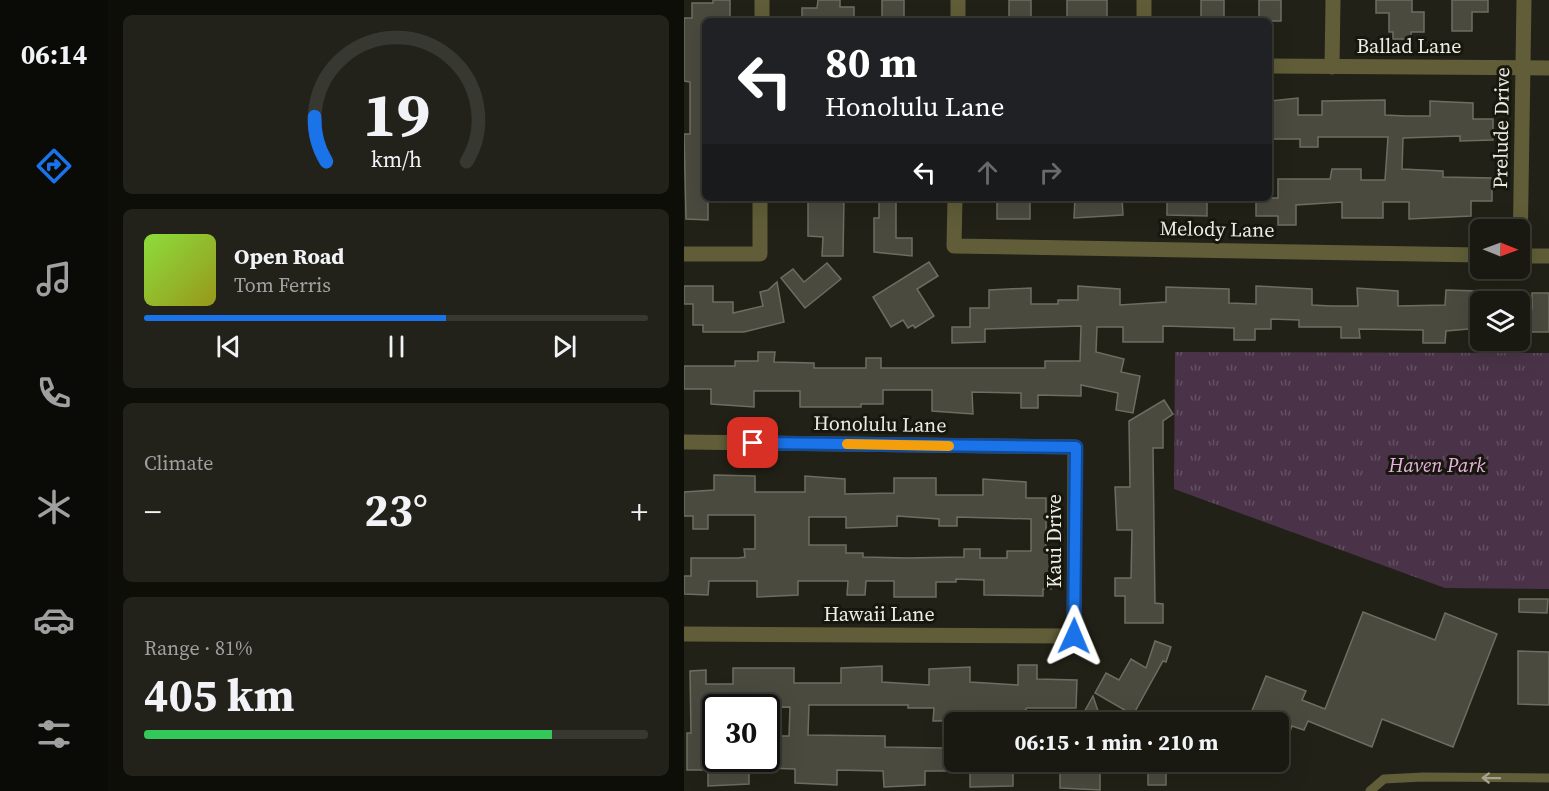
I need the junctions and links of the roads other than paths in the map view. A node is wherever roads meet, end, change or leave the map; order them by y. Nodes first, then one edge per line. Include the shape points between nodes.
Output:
1 (762, 0) edge
2 (958, 0) edge
3 (1144, 0) edge
4 (1333, 0) edge
5 (1524, 0) edge
6 (762, 18) edge
7 (958, 18) edge
8 (1144, 18) edge
9 (1272, 66) edge
10 (1332, 67) junction
11 (1523, 68) junction
12 (1549, 68) edge
13 (760, 201) edge
14 (955, 201) edge
15 (1521, 219) edge
16 (684, 254) edge
17 (1470, 255) edge
18 (1530, 256) edge
19 (1549, 256) edge
20 (684, 442) edge
21 (1076, 447) joint
22 (684, 634) edge
23 (1074, 636) joint
24 (1549, 778) edge
25 (1370, 791) edge

1 - 6 street
2 - 7 street
3 - 8 street
4 - 10 street
5 - 11 street, Prelude Drive
9 - 10 street, Ballad Lane
10 - 11 street, Ballad Lane
11 - 12 street, Ballad Lane
11 - 15 street, Prelude Drive
13 - 16 street via 760,254
14 - 17 street, Melody Lane via 954,246
18 - 19 street
20 - 21 street, Honolulu Lane
21 - 23 street, Kaui Drive
22 - 23 street, Hawaii Lane
24 -> 25 lane via 1384,779

